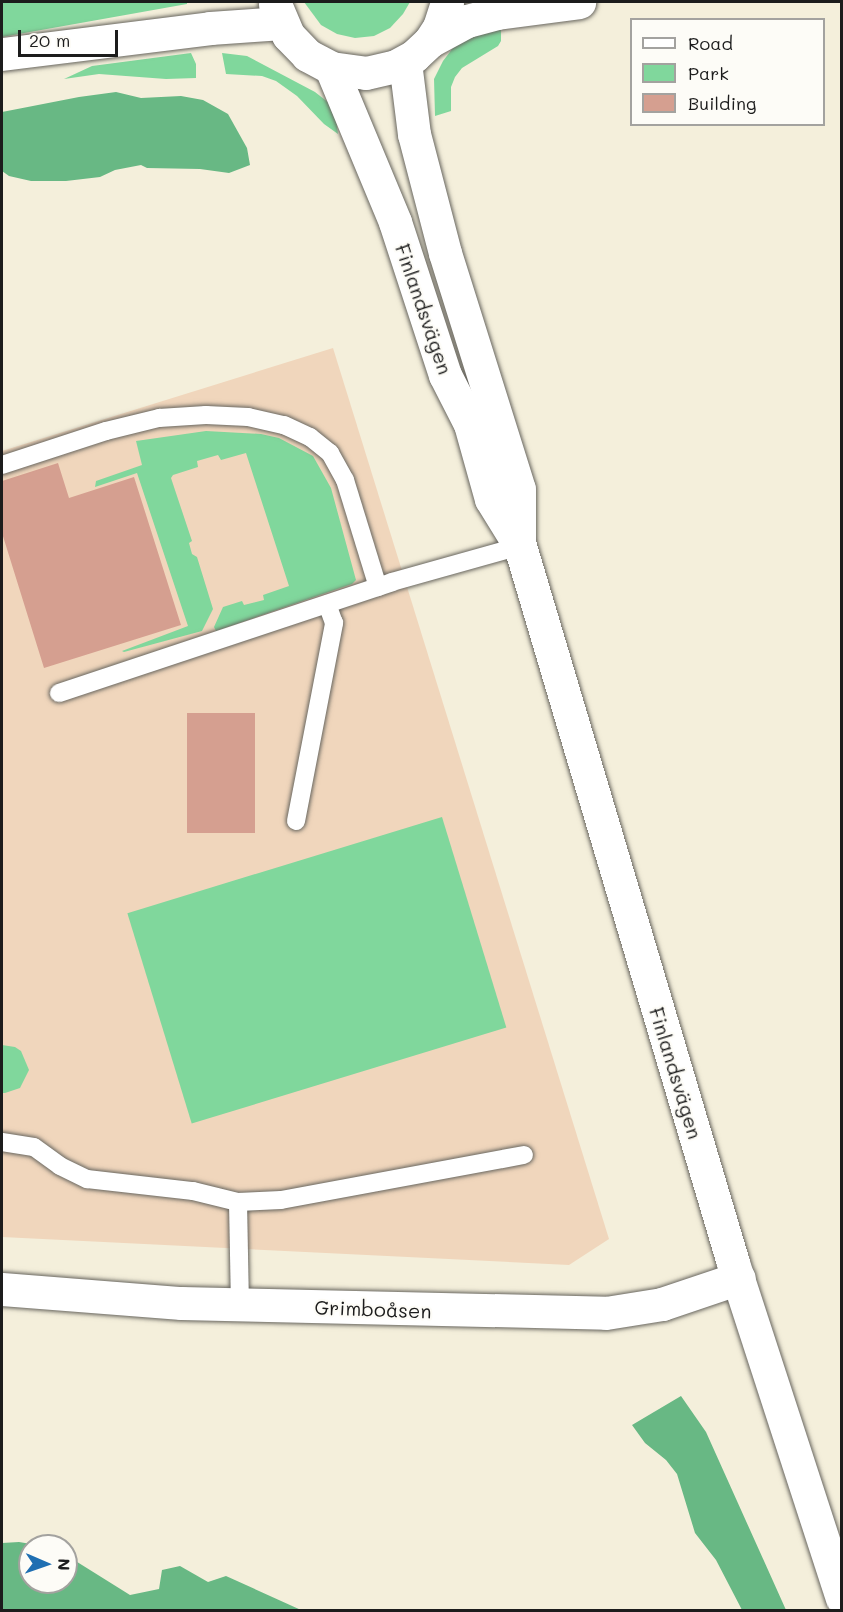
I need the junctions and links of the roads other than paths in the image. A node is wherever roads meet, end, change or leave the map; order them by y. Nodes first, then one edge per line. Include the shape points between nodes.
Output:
1 (447, 2) edge
2 (579, 2) edge
3 (278, 12) edge
4 (430, 41) junction
5 (2, 54) edge
6 (405, 62) junction
7 (332, 68) junction
8 (2, 465) edge
9 (519, 546) junction
10 (378, 587) junction
11 (327, 604) junction
12 (59, 693) dead end
13 (296, 821) dead end
14 (2, 1142) edge
15 (524, 1155) dead end
16 (238, 1202) junction
17 (739, 1278) junction
18 (2, 1289) edge
19 (240, 1304) junction
20 (842, 1598) edge

1 - 4 street
2 - 4 street via 497,13 467,21
3 - 5 street via 210,28
3 - 7 street via 288,35 307,55
4 - 6 street
6 - 7 street via 366,74
6 - 9 street, Finlandsvägen via 414,134 445,253 519,489
7 - 9 street, Finlandsvägen via 394,222 445,375 471,424 491,499
8 - 10 lane via 106,430 159,418 248,417 284,425 310,437 330,453 345,480
9 - 10 lane
9 - 17 street, Finlandsvägen
10 - 11 lane
11 - 12 lane
11 - 13 lane via 334,623
14 - 16 lane via 34,1148 87,1179 193,1191
15 - 16 lane via 281,1200
16 - 19 lane
17 - 19 street, Grimboåsen via 662,1304 606,1313
17 - 20 street, Finlandsvägen
18 - 19 street, Grimboåsen

